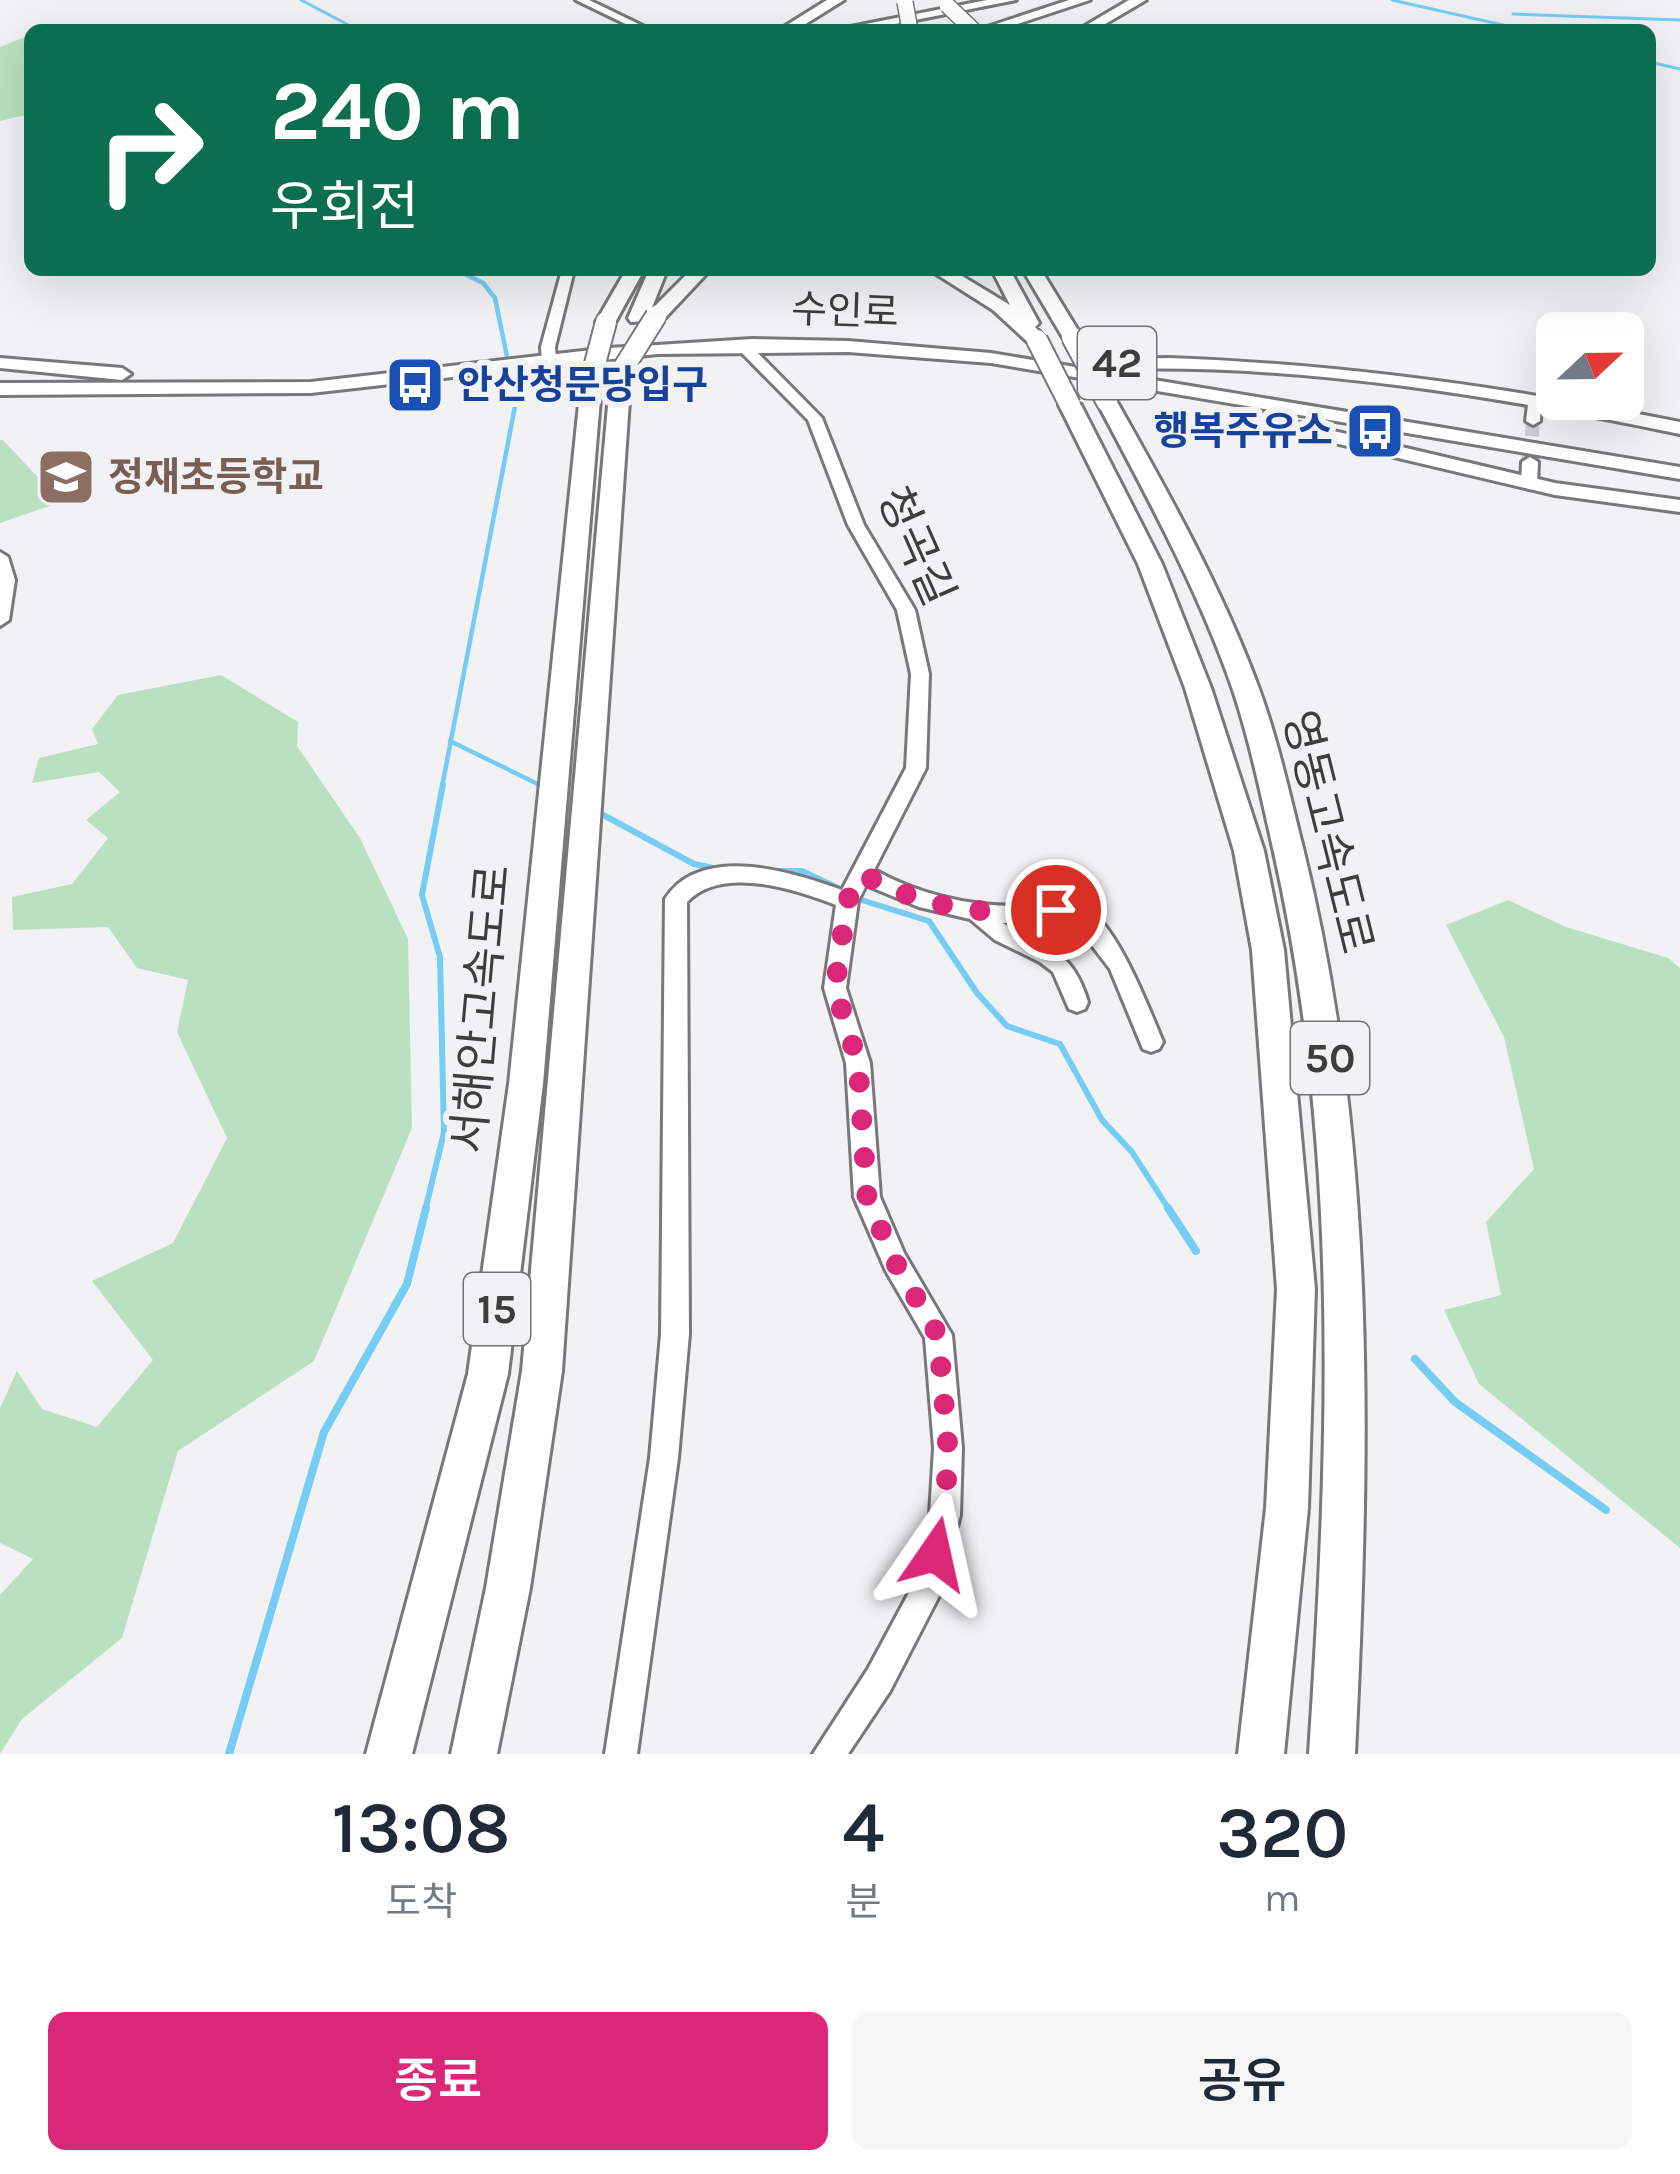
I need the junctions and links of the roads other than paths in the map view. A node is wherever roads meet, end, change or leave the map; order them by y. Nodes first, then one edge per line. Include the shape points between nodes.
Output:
1 (581, 0) edge
2 (837, 0) edge
3 (1009, 0) edge
4 (1053, 0) edge
5 (1083, 0) edge
6 (1139, 0) edge
7 (936, 2) edge
8 (633, 24) edge
9 (796, 24) edge
10 (875, 24) edge
11 (965, 24) edge
12 (977, 24) edge
13 (1005, 24) edge
14 (1095, 24) edge
15 (566, 276) edge
16 (616, 276) edge
17 (632, 276) edge
18 (657, 276) edge
19 (694, 276) edge
20 (949, 276) edge
21 (1004, 276) edge
22 (1036, 276) edge
23 (1056, 276) edge
24 (647, 317) junction
25 (606, 322) junction
26 (1072, 337) junction
27 (1037, 340) junction
28 (742, 346) junction
29 (541, 355) junction
30 (496, 361) junction
31 (0, 363) edge
32 (0, 373) edge
33 (122, 374) junction
34 (1118, 382) junction
35 (0, 389) edge
36 (157, 391) junction
37 (0, 400) edge
38 (1680, 428) edge
39 (1680, 459) edge
40 (1680, 473) edge
41 (1680, 506) edge
42 (0, 557) edge
43 (0, 620) edge
44 (863, 874) junction
45 (847, 901) junction
46 (974, 908) junction
47 (1077, 1002) dead end
48 (1151, 1042) dead end
49 (389, 1754) edge
50 (474, 1754) edge
51 (621, 1754) edge
52 (829, 1754) edge
53 (1261, 1754) edge
54 (1333, 1754) edge

1 - 8 street
2 - 9 highway
3 - 10 highway
4 - 12 highway
5 - 13 highway
6 - 14 highway
7 - 11 highway, bridge
15 - 29 street
16 - 25 highway
17 - 25 highway, 서해안고속도로 / 15
18 - 24 highway, 서해안고속도로 / 15
19 - 24 highway
20 - 27 highway
21 - 27 highway, 영동고속도로 / 50
22 - 26 highway, 영동고속도로 / 50
23 - 26 highway
24 - 50 highway, 서해안고속도로 / 15, bridge via 621,372 542,1371
25 - 49 highway, 서해안고속도로 / 15, bridge via 592,375 526,1084 488,1374
26 - 34 highway, 영동고속도로 / 50, bridge
27 - 53 highway, 영동고속도로 / 50, bridge via 1150,564 1198,688 1249,851 1268,950 1297,1288 1287,1508
28 - 29 main road, 수인로 / 42
28 - 34 main road, 수인로 / 42 via 916,349
28 - 44 street, 청곡길 via 814,418 856,525 906,610 920,674 916,768
29 - 30 main road, 수인로 / 42
29 - 34 main road, 수인로 / 42 via 809,332 993,346
30 - 33 main road, 수인로 / 42
30 - 36 main road, 수인로 / 42 via 283,389
31 - 33 main road
32 - 33 main road, 수인로 / 42
34 - 38 main road via 1222,366 1427,384 1533,410
34 - 39 main road, 수인로 / 42
34 - 40 main road, 수인로 / 42
34 - 41 main road
34 - 54 highway, 영동고속도로 / 50 via 1246,690 1322,995 1349,1308
35 - 36 main road, 수인로 / 42
36 - 37 main road
42 - 43 street
44 - 45 street, 청곡길
44 - 46 street via 904,896
45 - 51 street via 778,879 730,876 690,883 676,899 675,1334
45 - 52 street, 청곡길 via 835,988 858,1063 867,1197 938,1335 948,1448 945,1515 925,1594
46 - 47 street via 1004,936 1055,958
46 - 48 street via 1080,914 1119,964

